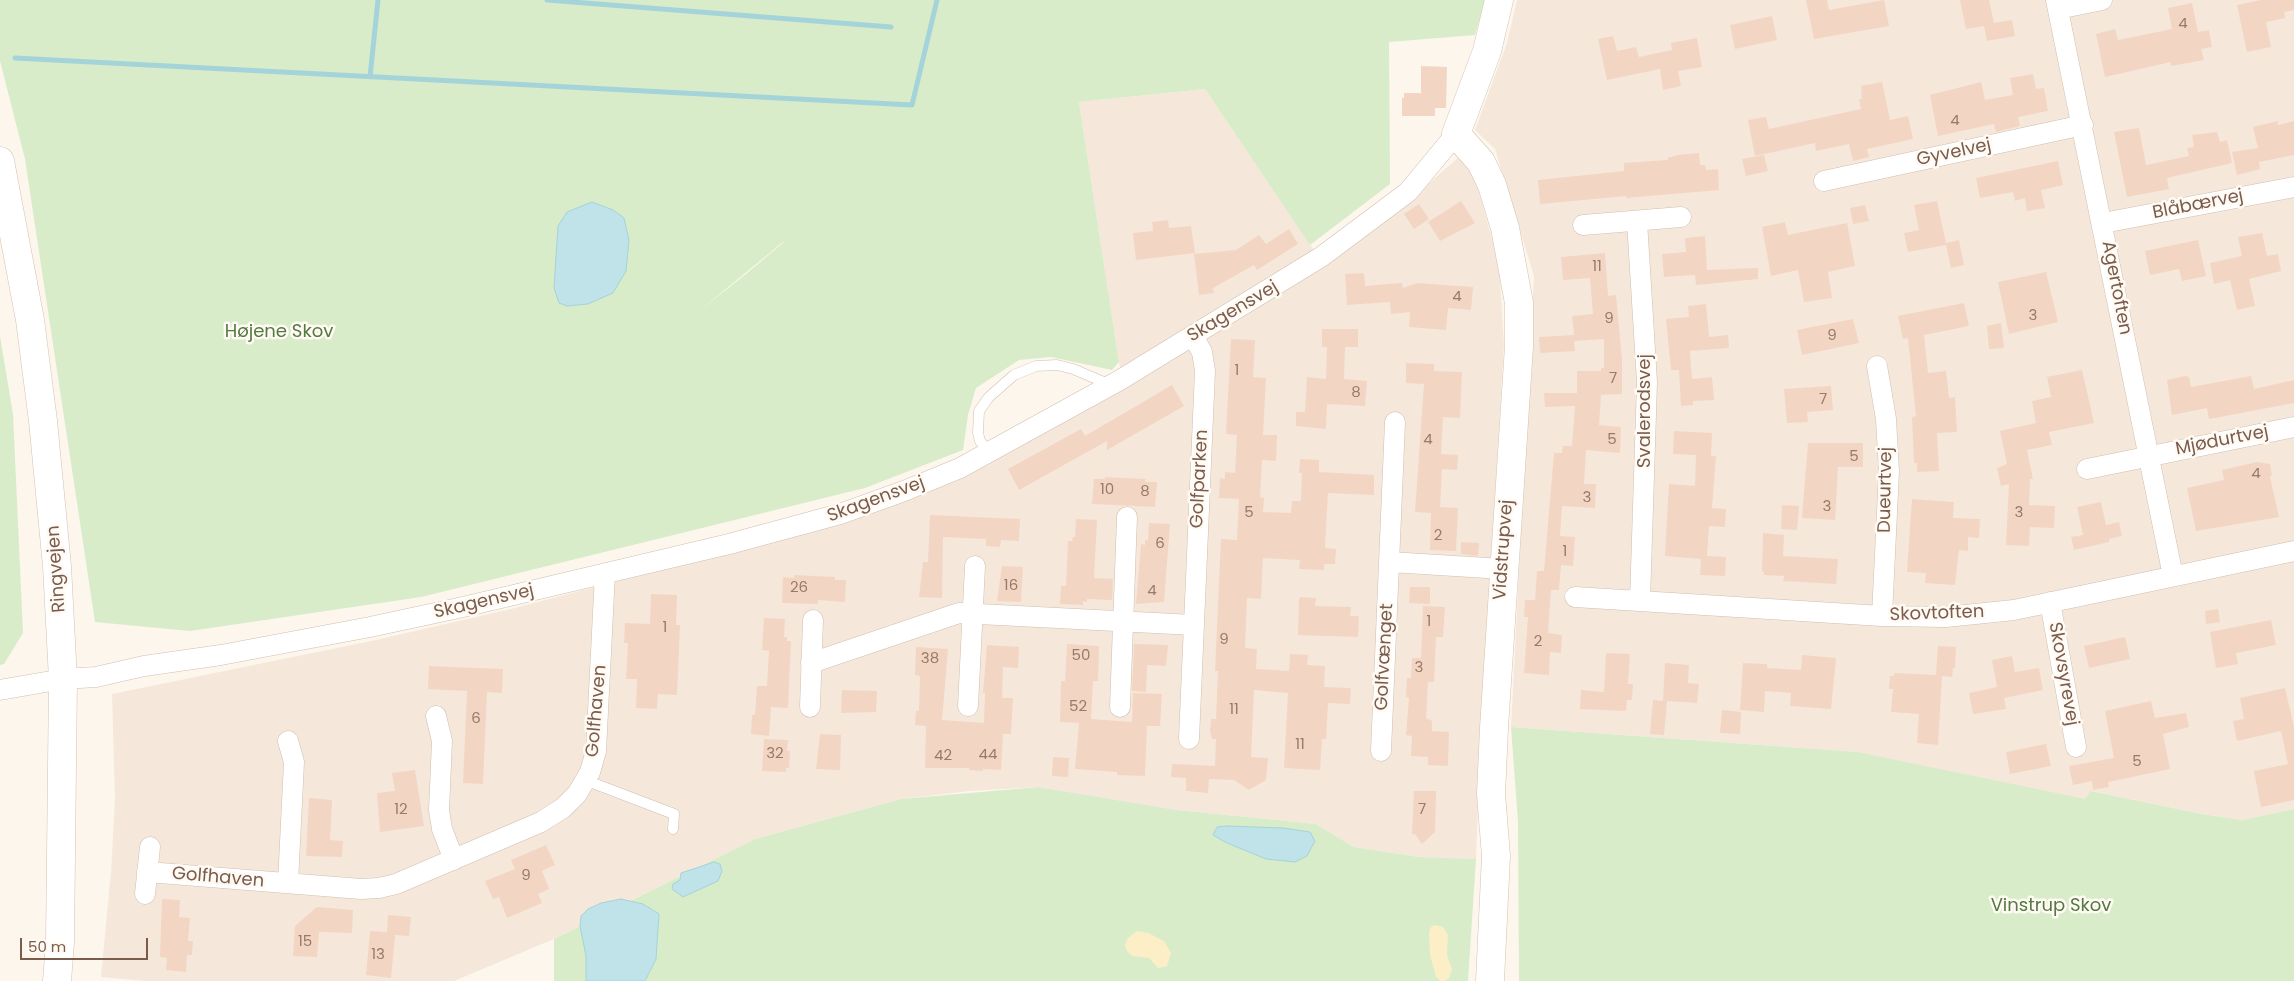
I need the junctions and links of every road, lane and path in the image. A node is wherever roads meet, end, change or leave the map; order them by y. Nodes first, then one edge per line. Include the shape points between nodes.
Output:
1 (1499, 0) edge
2 (2102, 0) edge
3 (2057, 4) edge
4 (2083, 125) junction
5 (1456, 134) junction
6 (0, 161) edge
7 (1824, 181) dead end
8 (2294, 187) edge
9 (1681, 217) dead end
10 (1637, 221) junction
11 (2103, 223) junction
12 (1583, 225) dead end
13 (1193, 336) junction
14 (1877, 366) dead end
15 (1111, 385) junction
16 (1395, 422) dead end
17 (2294, 427) edge
18 (989, 452) junction
19 (2150, 455) junction
20 (2087, 469) dead end
21 (1126, 516) dead end
22 (2294, 551) edge
23 (1390, 562) junction
24 (975, 566) dead end
25 (1503, 569) junction
26 (605, 573) junction
27 (2174, 576) junction
28 (1575, 597) dead end
29 (1640, 601) junction
30 (2050, 602) junction
31 (972, 614) junction
32 (1882, 616) junction
33 (813, 620) dead end
34 (1123, 622) junction
35 (1194, 625) junction
36 (811, 663) junction
37 (64, 679) junction
38 (0, 690) edge
39 (968, 706) dead end
40 (810, 707) dead end
41 (1120, 707) dead end
42 (436, 716) dead end
43 (1188, 739) dead end
44 (288, 741) dead end
45 (2076, 747) dead end
46 (1381, 751) dead end
47 (585, 780) junction
48 (673, 829) dead end
49 (150, 847) dead end
50 (454, 860) junction
51 (147, 872) junction
52 (288, 884) junction
53 (145, 894) dead end
54 (56, 981) edge
55 (1490, 981) edge

1 - 5 street, Skagensvej via 1487,51
2 - 3 street
3 - 4 street, Agertoften
4 - 7 street, Gyvelvej
4 - 11 street, Agertoften
5 - 13 street, Skagensvej via 1408,192 1384,212 1321,257
5 - 25 street, Vidstrupvej via 1481,162 1492,185 1505,228 1519,303 1519,346
6 - 37 street, Ringvejen via 30,320 43,421 58,566
8 - 11 street, Blåbærvej
9 - 10 street
10 - 12 street
10 - 29 street, Svalerodsvej via 1647,382
11 - 19 street, Agertoften
13 - 15 street, Skagensvej
13 - 35 street, Golfparken via 1202,352 1205,372
14 - 32 street, Dueurtvej via 1886,419 1889,471
15 - 18 street, Skagensvej
15 - 18 lane via 1073,368 1057,365 1036,366 1020,372 989,396 979,411 978,433
16 - 23 street, Golfvænget
17 - 19 street, Mjødurtvej
18 - 26 street, Skagensvej via 960,468 840,514
19 - 20 street, Mjødurtvej
19 - 27 street, Agertoften
21 - 34 street
22 - 27 street, Skovtoften
23 - 25 street
23 - 46 street, Golfvænget
24 - 31 street
25 - 55 street, Vidstrupvej via 1491,794 1496,856
26 - 37 street, Skagensvej via 370,627 96,677
26 - 47 street, Golfhaven via 596,751
27 - 30 street, Skovtoften
28 - 29 street, Skovtoften
29 - 32 street, Skovtoften
30 - 32 street, Skovtoften via 2014,610 1946,617
30 - 45 street, Skovsyrevej
31 - 34 street
31 - 36 street via 959,613
31 - 39 street
33 - 36 street
34 - 35 street
34 - 41 street
35 - 43 street, Golfparken
36 - 40 street
37 - 38 street, Skagensvej
37 - 54 street, Ringvejen via 60,942
42 - 50 street via 442,741 442,830
44 - 52 street, Golfhaven via 294,762
47 - 48 lane via 674,814
47 - 50 street, Golfhaven via 563,808 541,822
49 - 51 street, Golfhaven
50 - 52 street, Golfhaven via 379,888 360,890
51 - 52 street, Golfhaven
51 - 53 street, Golfhaven

